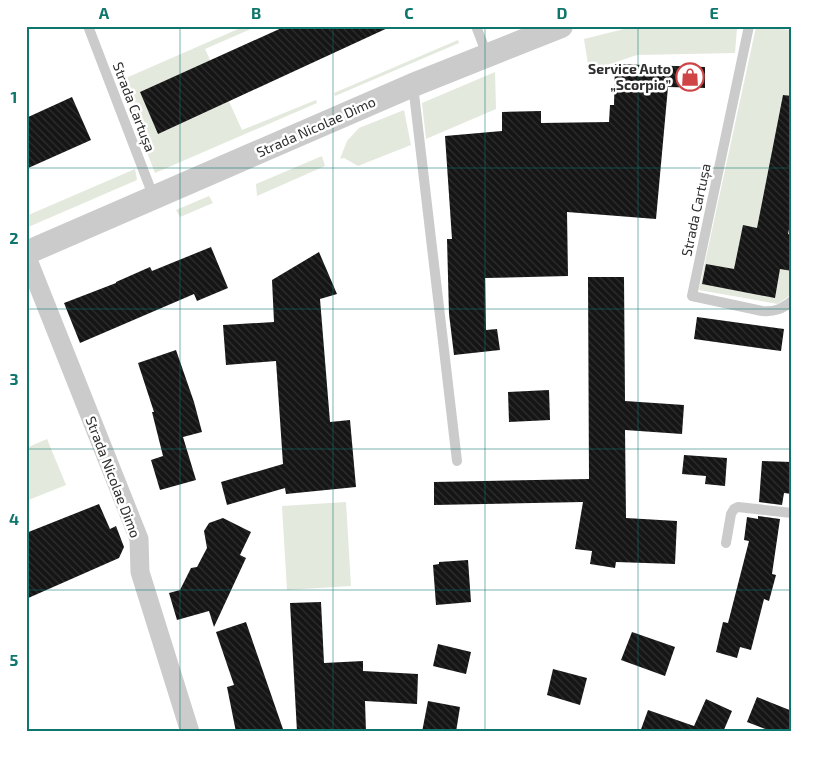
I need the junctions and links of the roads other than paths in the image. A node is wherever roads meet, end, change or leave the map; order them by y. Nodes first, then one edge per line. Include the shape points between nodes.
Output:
1 (88, 26) edge
2 (476, 26) edge
3 (561, 26) edge
4 (748, 26) edge
5 (487, 55) junction
6 (413, 85) junction
7 (154, 198) junction
8 (26, 254) edge
9 (792, 302) edge
10 (457, 461) dead end
11 (792, 514) edge
12 (726, 543) dead end
13 (190, 732) edge

1 - 7 lane, Strada Cartușa
2 - 5 lane
3 - 5 street, Strada Nicolae Dimo
4 - 9 lane, Strada Cartușa via 692,296 774,312
5 - 6 street, Strada Nicolae Dimo
6 - 7 street, Strada Nicolae Dimo
6 - 10 lane
7 - 8 street, Strada Nicolae Dimo
8 - 13 street, Strada Nicolae Dimo via 139,539 140,572
11 - 12 lane via 738,507 731,514

